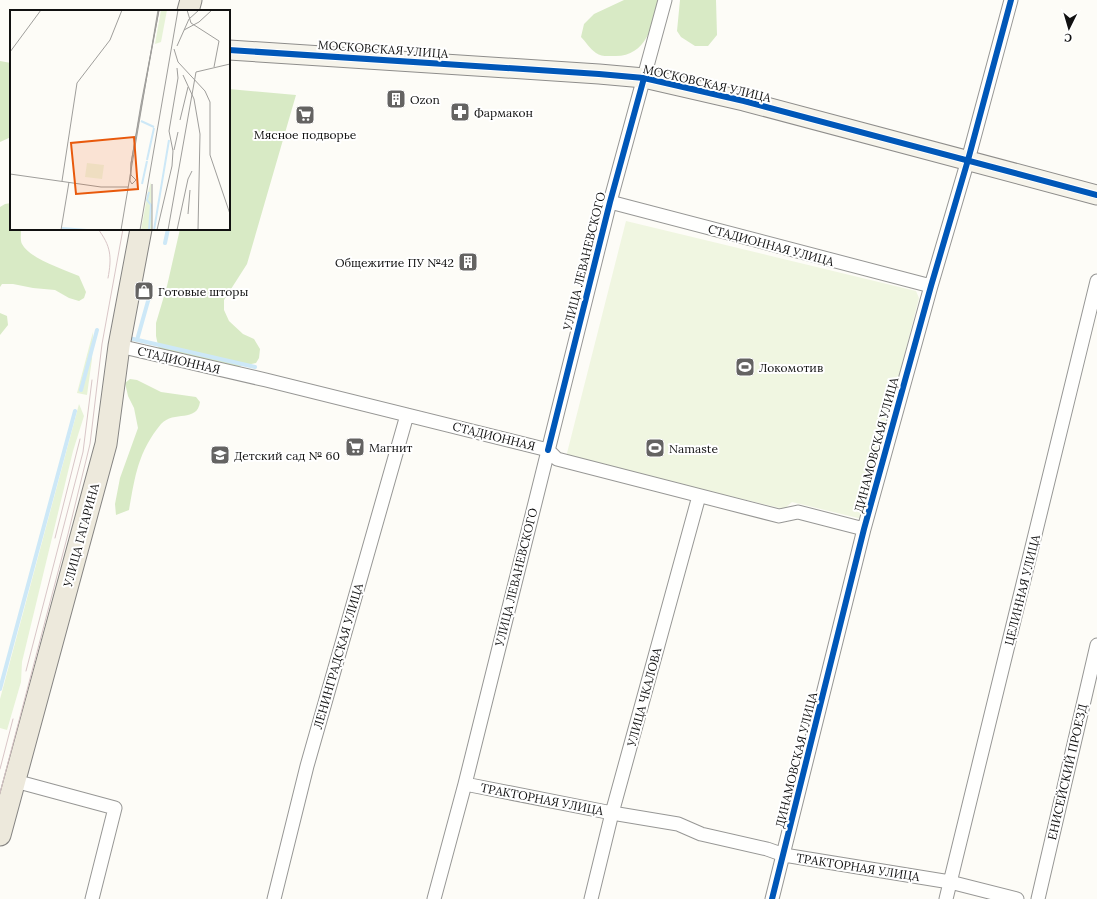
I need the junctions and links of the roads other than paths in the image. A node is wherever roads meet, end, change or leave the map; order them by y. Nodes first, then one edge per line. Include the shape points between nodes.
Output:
1 (191, 0) edge
2 (665, 0) edge
3 (1011, 0) edge
4 (188, 10) edge
5 (230, 50) edge
6 (644, 78) junction
7 (968, 160) junction
8 (1097, 195) edge
9 (610, 202) junction
10 (141, 230) edge
11 (1097, 281) edge
12 (931, 286) junction
13 (119, 346) junction
14 (407, 415) junction
15 (548, 450) junction
16 (699, 496) junction
17 (864, 529) junction
18 (1097, 645) edge
19 (15, 780) junction
20 (465, 784) junction
21 (612, 813) junction
22 (0, 836) edge
23 (784, 855) junction
24 (950, 882) junction
25 (92, 899) edge
26 (274, 899) edge
27 (434, 899) edge
28 (591, 899) edge
29 (772, 899) edge
30 (946, 899) edge
31 (1018, 899) edge
32 (1038, 899) edge

1 - 4 main road
2 - 6 street, УЛИЦА ЛЕВАНЕВСКОГО
3 - 7 street, ДИНАМОВСКАЯ УЛИЦА
5 - 6 street, МОСКОВСКАЯ УЛИЦА
6 - 7 street, МОСКОВСКАЯ УЛИЦА via 744,101
6 - 9 street, УЛИЦА ЛЕВАНЕВСКОГО
7 - 8 street, МОСКОВСКАЯ УЛИЦА
7 - 12 street, ДИНАМОВСКАЯ УЛИЦА
9 - 12 street, СТАДИОННАЯ УЛИЦА
9 - 15 street, УЛИЦА ЛЕВАНЕВСКОГО
10 - 13 main road, УЛИЦА ГАГАРИНА
11 - 24 street, ЦЕЛИННАЯ УЛИЦА
12 - 17 street, ДИНАМОВСКАЯ УЛИЦА
13 - 14 street, СТАДИОННАЯ
13 - 19 main road, УЛИЦА ГАГАРИНА via 106,444
14 - 15 street, СТАДИОННАЯ
14 - 26 street, ЛЕНИНГРАДСКАЯ УЛИЦА via 306,766
15 - 16 street, СТАДИОННАЯ via 557,459
15 - 20 street, УЛИЦА ЛЕВАНЕВСКОГО
16 - 17 street, СТАДИОННАЯ via 780,516 798,512
16 - 21 street, УЛИЦА ЧКАЛОВА
17 - 23 street, ДИНАМОВСКАЯ УЛИЦА
18 - 32 street, ЕНИСЕЙСКИЙ ПРОЕЗД
19 - 22 main road, УЛИЦА ГАГАРИНА
19 - 25 street via 115,808
20 - 21 street, ТРАКТОРНАЯ УЛИЦА
20 - 27 street, УЛИЦА ЛЕВАНЕВСКОГО
21 - 23 street, ТРАКТОРНАЯ УЛИЦА via 678,824 702,834
21 - 28 street, УЛИЦА ЧКАЛОВА
23 - 24 street, ТРАКТОРНАЯ УЛИЦА
23 - 29 street, ДИНАМОВСКАЯ УЛИЦА
24 - 30 street, ЦЕЛИННАЯ УЛИЦА
24 - 31 street, ТРАКТОРНАЯ УЛИЦА

